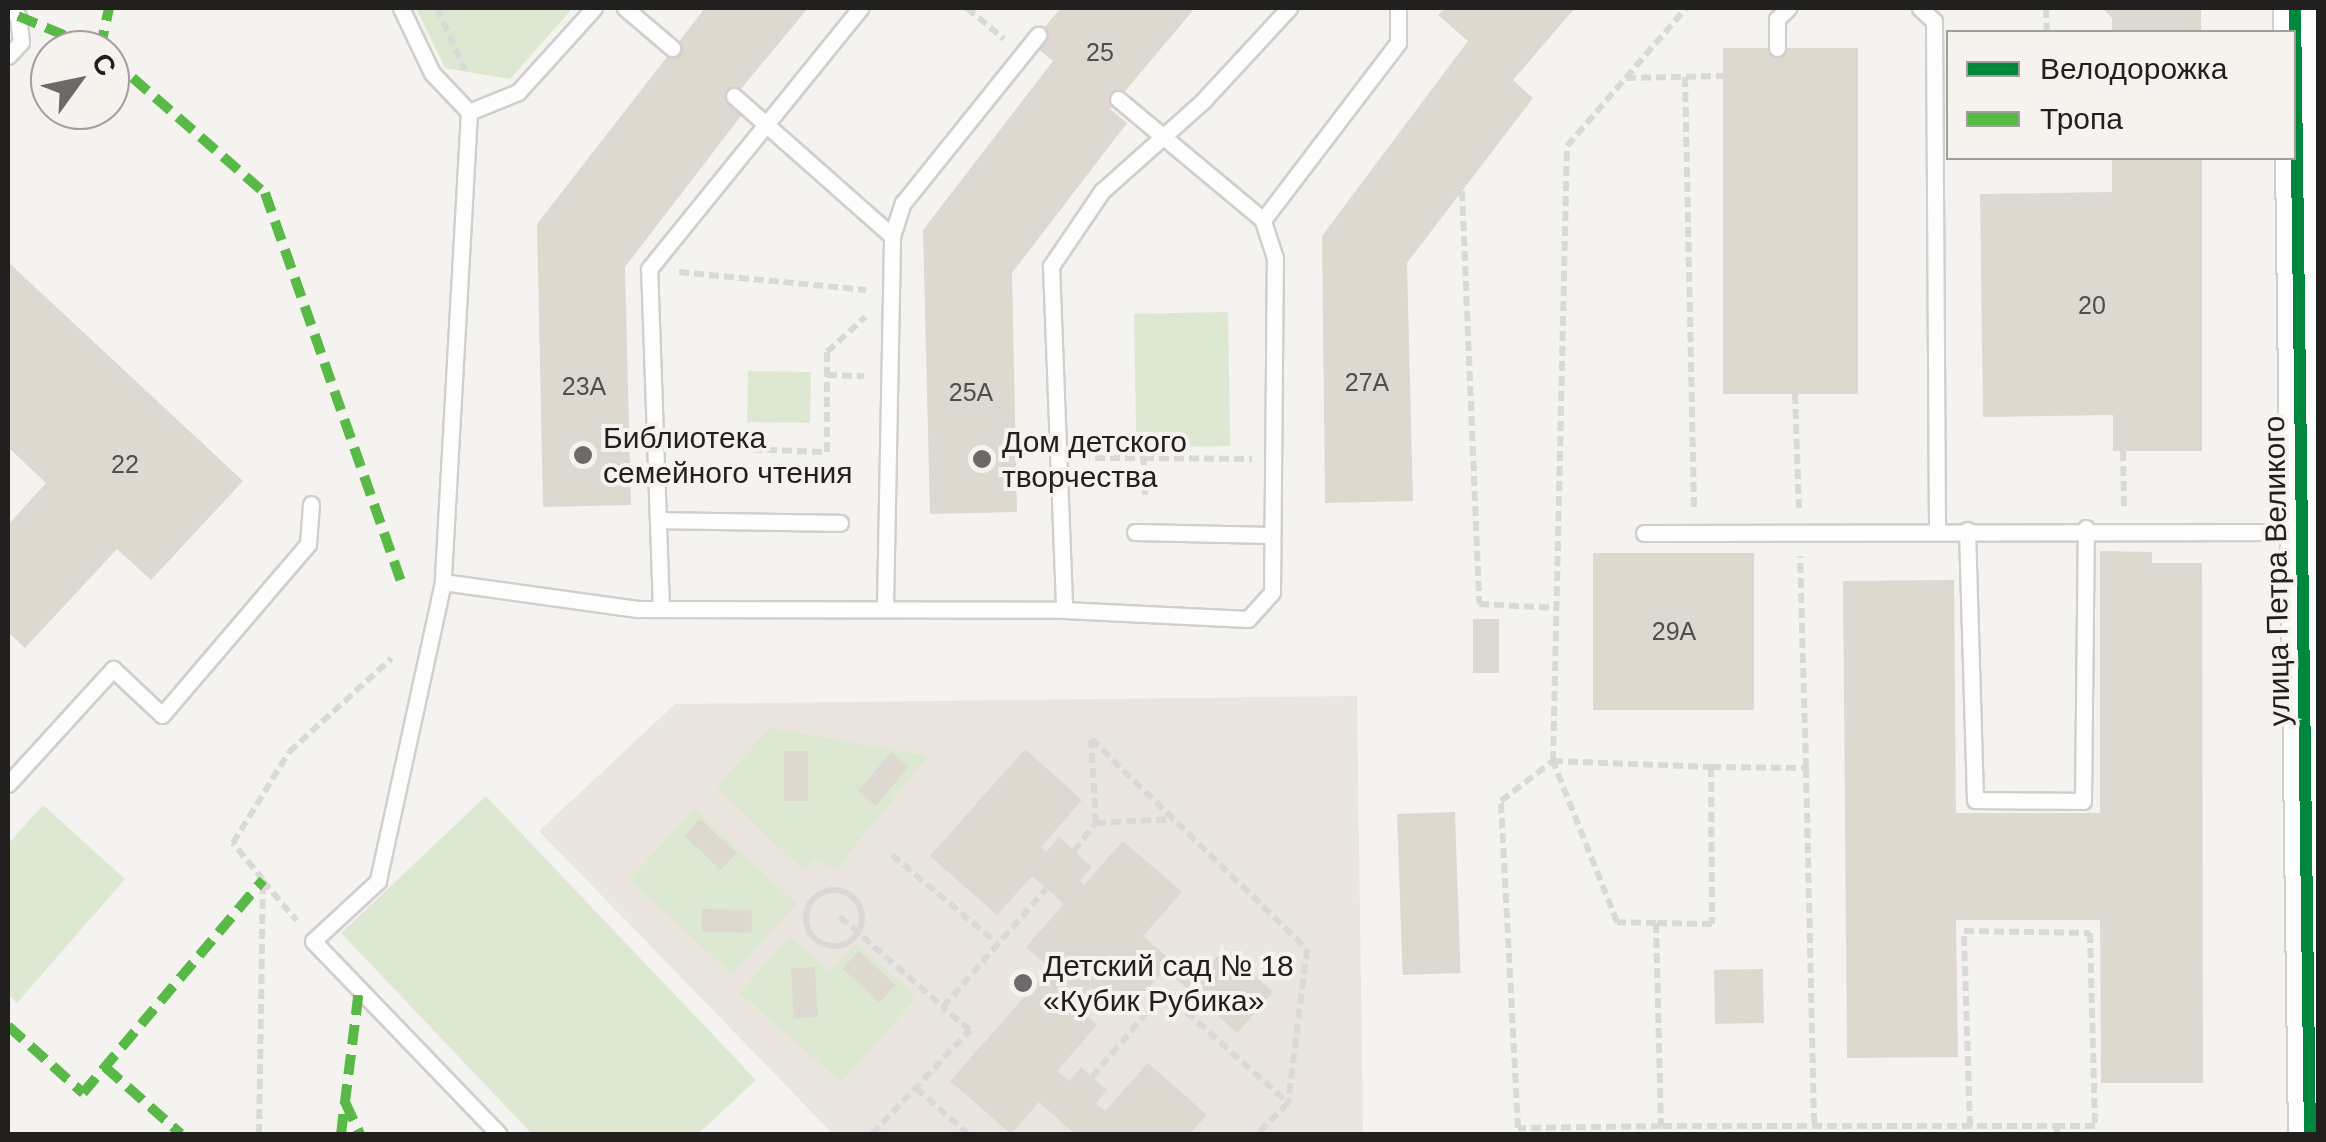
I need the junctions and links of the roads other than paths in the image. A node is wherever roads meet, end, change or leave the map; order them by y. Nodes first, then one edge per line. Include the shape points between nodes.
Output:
1 (9, 8) edge
2 (401, 8) edge
3 (594, 8) edge
4 (624, 8) edge
5 (860, 8) edge
6 (1289, 8) edge
7 (1788, 8) edge
8 (1920, 8) edge
9 (1395, 9) edge
10 (1038, 34) dead end
11 (672, 48) dead end
12 (1777, 48) dead end
13 (8, 56) edge
14 (2296, 83) edge
15 (734, 96) dead end
16 (1118, 100) dead end
17 (469, 112) junction
18 (764, 123) junction
19 (1942, 123) edge
20 (1164, 136) junction
21 (1263, 220) junction
22 (892, 236) junction
23 (311, 504) dead end
24 (658, 520) junction
25 (840, 523) dead end
26 (2086, 528) junction
27 (1937, 530) junction
28 (1967, 530) junction
29 (1135, 532) dead end
30 (1644, 532) dead end
31 (2302, 532) junction
32 (1272, 536) junction
33 (443, 582) junction
34 (886, 606) junction
35 (661, 609) junction
36 (1064, 610) junction
37 (8, 784) edge
38 (500, 1134) edge
39 (2310, 1134) edge

1 - 13 lane via 18,16 21,42
2 - 17 lane via 432,73
3 - 17 lane via 518,92
4 - 11 lane
5 - 18 lane
6 - 20 lane
7 - 12 lane via 1776,19
8 - 19 lane via 1934,21
9 - 21 lane via 1398,43
10 - 22 lane via 903,202
14 - 31 street, улица Петра Великого
15 - 18 lane
16 - 20 lane
17 - 33 lane
18 - 22 lane
18 - 24 lane via 649,269
19 - 27 lane
20 - 21 lane
20 - 36 lane via 1102,191 1051,266
21 - 32 lane via 1275,258
22 - 34 lane
23 - 37 lane via 308,544 162,716 112,669
24 - 25 lane
24 - 35 lane
26 - 28 lane
26 - 28 lane via 2083,801 1975,800
26 - 31 lane
27 - 28 lane
27 - 30 lane
29 - 32 lane
31 - 39 street, улица Петра Великого
32 - 36 lane via 1272,592 1248,619
33 - 35 lane
33 - 38 lane via 378,881 314,941
34 - 35 lane
34 - 36 lane

